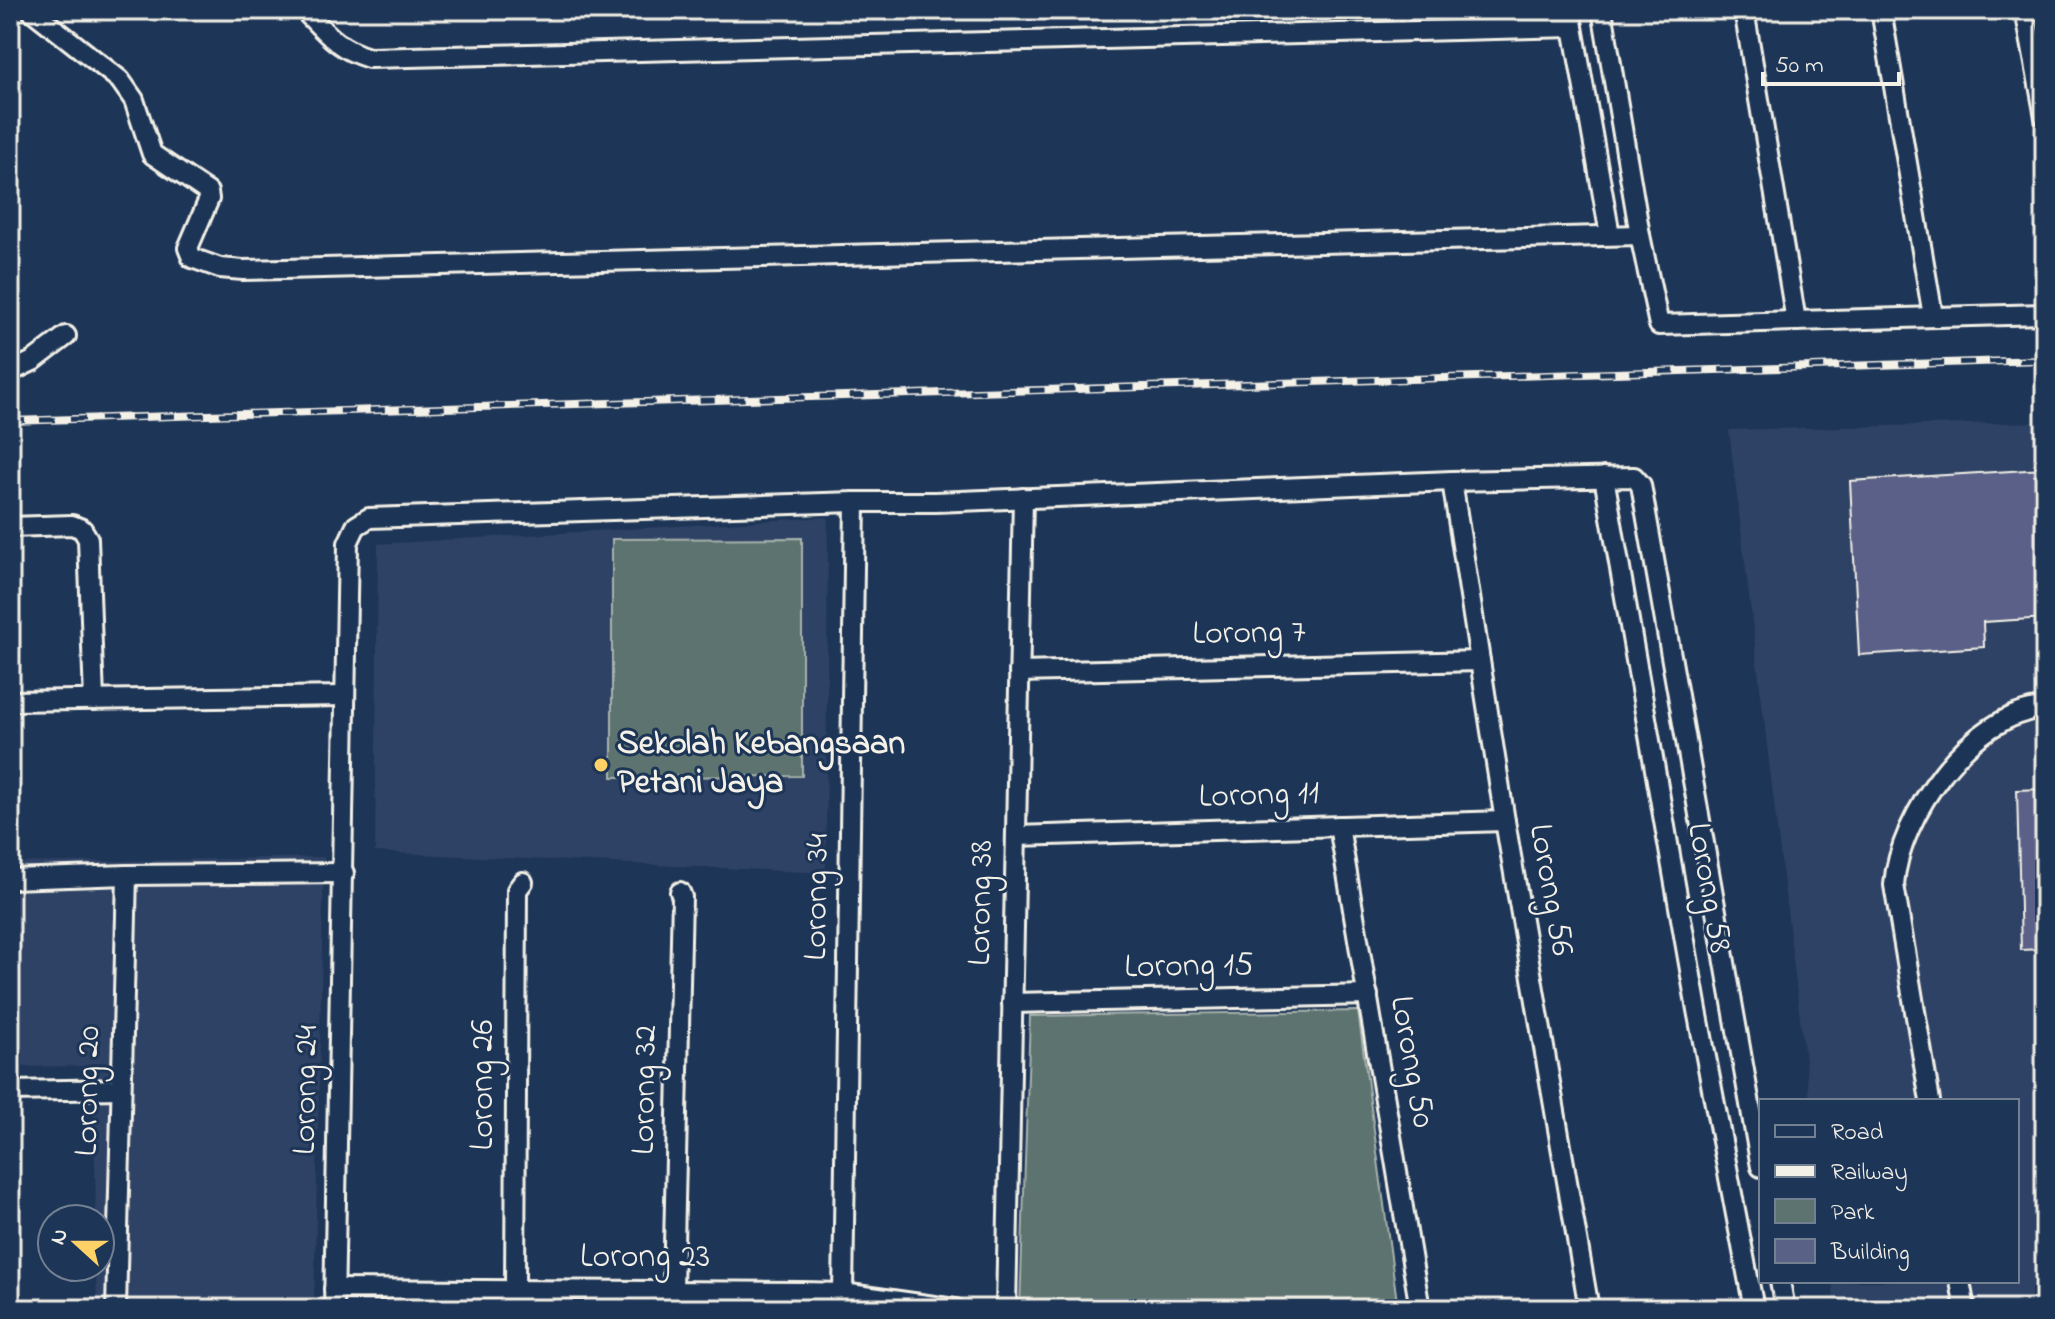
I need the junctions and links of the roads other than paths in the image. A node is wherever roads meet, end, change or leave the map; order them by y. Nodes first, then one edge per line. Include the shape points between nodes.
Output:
1 (31, 10) edge
2 (304, 10) edge
3 (1602, 10) edge
4 (1744, 10) edge
5 (1881, 10) edge
6 (2025, 10) edge
7 (1572, 19) edge
8 (2037, 31) edge
9 (2045, 117) edge
10 (1610, 235) junction
11 (1640, 235) junction
12 (2045, 314) edge
13 (1933, 316) junction
14 (1796, 321) junction
15 (66, 336) dead end
16 (10, 372) edge
17 (1604, 477) junction
18 (1452, 481) junction
19 (1023, 498) junction
20 (855, 502) junction
21 (10, 527) edge
22 (1480, 661) junction
23 (1019, 672) junction
24 (344, 696) junction
25 (94, 700) junction
26 (10, 701) edge
27 (2045, 708) edge
28 (1505, 821) junction
29 (1339, 826) junction
30 (1016, 836) junction
31 (344, 873) junction
32 (127, 875) junction
33 (10, 879) edge
34 (523, 882) dead end
35 (680, 892) dead end
36 (1368, 995) junction
37 (1012, 1003) junction
38 (121, 1089) junction
39 (10, 1091) edge
40 (1930, 1099) edge
41 (1759, 1156) edge
42 (1752, 1240) edge
43 (1780, 1283) edge
44 (1960, 1283) edge
45 (334, 1289) junction
46 (673, 1289) junction
47 (515, 1290) junction
48 (843, 1293) junction
49 (116, 1309) edge
50 (334, 1309) edge
51 (955, 1309) edge
52 (1006, 1309) edge
53 (1420, 1309) edge
54 (1589, 1309) edge
55 (1754, 1309) edge
56 (1785, 1309) edge
57 (1965, 1309) edge

1 - 10 street via 120,80 134,100 152,154 208,192 188,248 192,258 220,268
2 - 7 street via 336,43 369,58
3 - 11 street
4 - 14 street
5 - 13 street
6 - 8 street
7 - 10 street
8 - 9 street
10 - 11 street
11 - 14 street via 1659,325
12 - 13 street
13 - 14 street
15 - 16 street
17 - 18 street, Lorong 24
17 - 41 street, Lorong 24 via 1634,477 1641,485
17 - 42 street, Lorong 58 via 1697,1010
18 - 19 street, Lorong 24
18 - 22 street, Lorong 56
19 - 20 street, Lorong 24
19 - 23 street, Lorong 38
20 - 24 street, Lorong 24 via 369,518 356,526 348,543
20 - 48 street, Lorong 34
21 - 25 street via 72,525 88,539
22 - 23 street, Lorong 7
22 - 28 street, Lorong 56
23 - 30 street, Lorong 38
24 - 25 street
24 - 31 street, Lorong 24
25 - 26 street
27 - 40 street via 1992,725 1953,758 1923,803 1895,867
28 - 29 street, Lorong 11
28 - 54 street, Lorong 56
29 - 30 street, Lorong 11
29 - 36 street, Lorong 50
30 - 37 street, Lorong 38
31 - 32 street
31 - 45 street, Lorong 24
32 - 33 street
32 - 38 street, Lorong 20
34 - 47 street, Lorong 26 via 517,890
35 - 46 street, Lorong 32
36 - 37 street, Lorong 15
36 - 53 street, Lorong 50
37 - 52 street, Lorong 38
38 - 39 street
38 - 49 street, Lorong 20
42 - 55 street, Lorong 58
43 - 56 street
44 - 57 street
45 - 47 street, Lorong 23
45 - 50 street, Lorong 24
46 - 47 street, Lorong 23
46 - 48 street, Lorong 23
48 - 51 street, Lorong 23

